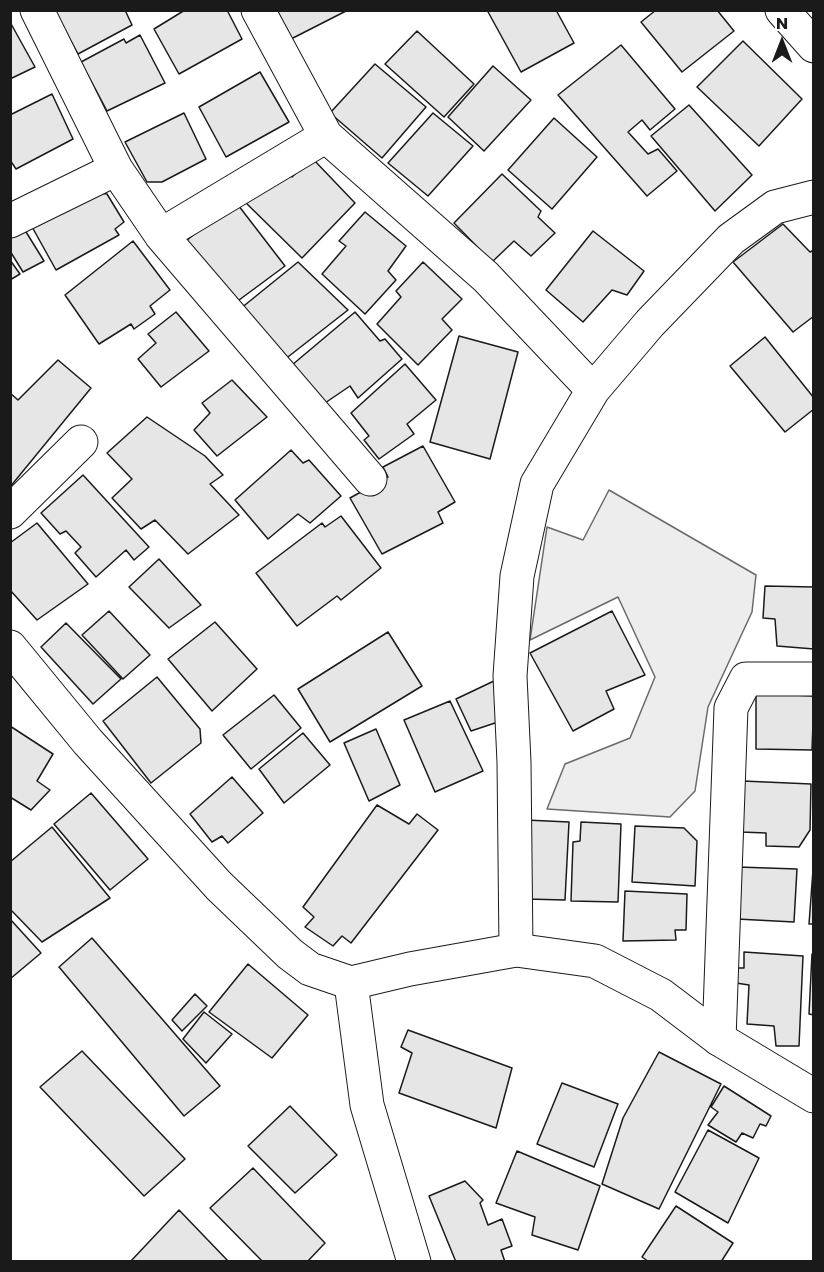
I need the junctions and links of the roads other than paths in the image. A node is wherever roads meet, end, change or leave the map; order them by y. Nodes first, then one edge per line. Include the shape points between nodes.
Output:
1 (37, 10) edge
2 (258, 10) edge
3 (782, 10) edge
4 (813, 46) edge
5 (326, 136) junction
6 (116, 169) junction
7 (813, 197) edge
8 (10, 221) edge
9 (161, 235) junction
10 (593, 390) junction
11 (81, 442) dead end
12 (370, 479) dead end
13 (10, 512) edge
14 (10, 647) edge
15 (813, 680) edge
16 (516, 950) junction
17 (351, 983) junction
18 (719, 1039) junction
19 (813, 1096) edge
20 (414, 1262) edge

1 - 6 street
2 - 5 street
3 - 4 street
5 - 9 street
5 - 10 street via 486,278
6 - 8 street
6 - 9 street
7 - 10 street via 775,207 731,238
9 - 12 street
10 - 16 street via 537,484 517,576 510,676
11 - 13 street
14 - 17 street via 88,742 219,886 310,969
15 - 18 street via 746,678 731,708
16 - 17 street
16 - 18 street via 595,961 661,995
17 - 20 street via 367,1105
18 - 19 street

